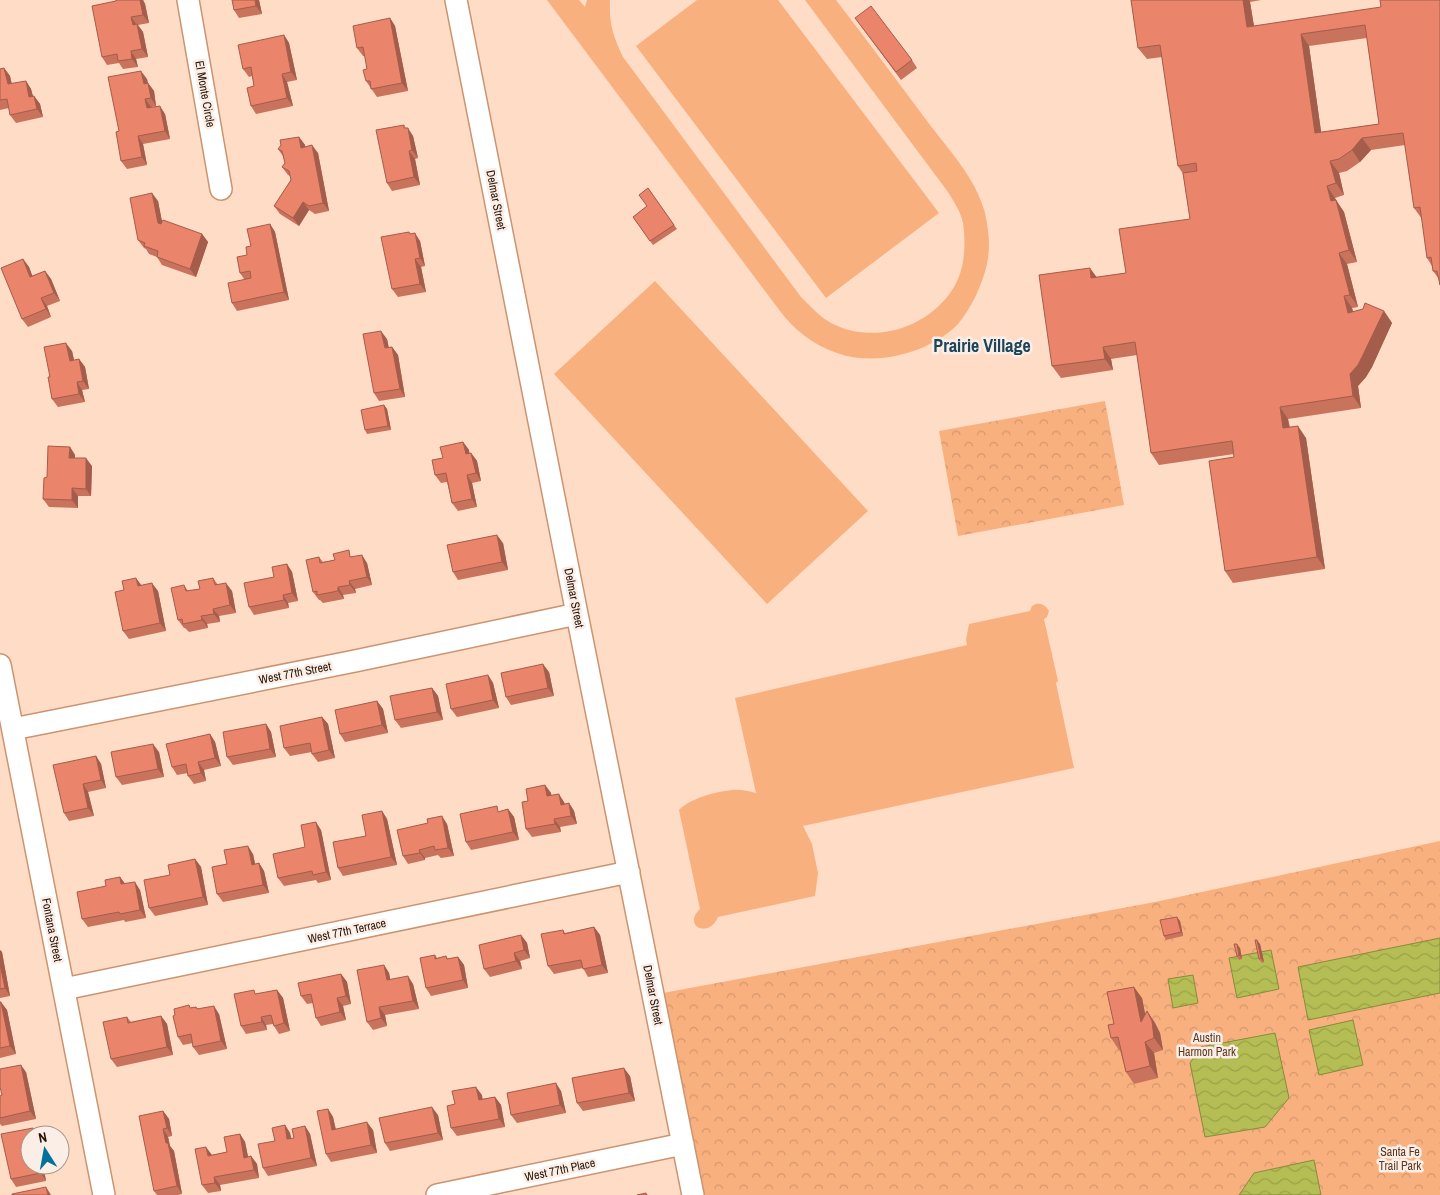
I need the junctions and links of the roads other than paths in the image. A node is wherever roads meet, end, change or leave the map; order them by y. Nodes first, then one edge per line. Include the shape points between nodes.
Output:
1 (188, 0) edge
2 (456, 0) edge
3 (221, 189) dead end
4 (576, 614) junction
5 (0, 666) edge
6 (13, 729) junction
7 (629, 872) junction
8 (64, 989) junction
9 (683, 1144) junction
10 (104, 1195) edge
11 (437, 1195) edge
12 (693, 1195) edge

1 - 3 street, El Monte Circle
2 - 4 street, Delmar Street
4 - 6 street, West 77th Street
4 - 7 street, Delmar Street
5 - 6 street, Fontana Street
6 - 8 street, Fontana Street
7 - 8 street, West 77th Terrace
7 - 9 street, Delmar Street
8 - 10 street, Fontana Street
9 - 11 street, West 77th Place
9 - 12 street, Delmar Street

